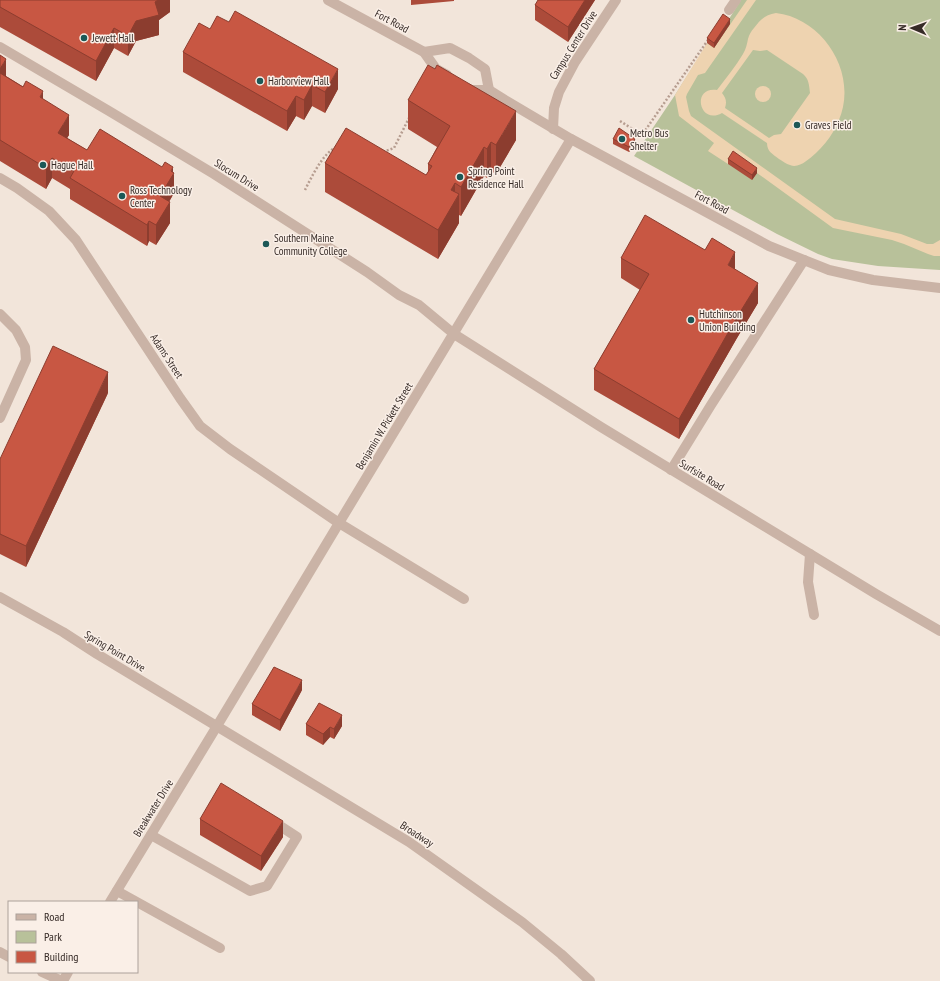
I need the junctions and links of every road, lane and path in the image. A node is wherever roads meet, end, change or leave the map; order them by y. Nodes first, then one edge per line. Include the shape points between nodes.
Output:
1 (616, 0) edge
2 (736, 0) edge
3 (331, 1) edge
4 (729, 10) dead end
5 (712, 35) edge
6 (0, 47) edge
7 (424, 52) junction
8 (489, 90) junction
9 (411, 113) edge
10 (620, 121) dead end
11 (553, 129) junction
12 (571, 139) junction
13 (342, 149) edge
14 (380, 154) edge
15 (0, 178) edge
16 (305, 190) dead end
17 (804, 260) junction
18 (940, 288) edge
19 (0, 314) edge
20 (454, 334) junction
21 (0, 418) edge
22 (671, 470) junction
23 (339, 523) junction
24 (810, 554) junction
25 (0, 597) edge
26 (464, 599) dead end
27 (814, 615) dead end
28 (940, 631) edge
29 (217, 726) junction
30 (265, 816) edge
31 (151, 836) junction
32 (117, 890) junction
33 (111, 901) edge
34 (137, 901) edge
35 (138, 902) edge
36 (220, 948) dead end
37 (44, 973) edge
38 (62, 981) edge
39 (590, 981) edge

1 - 11 street, Campus Center Drive via 575,62 559,92 554,108
2 - 4 street
3 - 7 street, Fort Road
5 - 10 path via 642,135
6 - 20 street, Slocum Drive via 214,174 399,295 419,304
7 - 8 street, Fort Road via 436,69 457,82 471,90
7 - 8 street via 450,48 469,58 485,69
8 - 11 street, Fort Road
9 - 14 path via 394,148
11 - 12 street, Fort Road
12 - 17 street, Fort Road via 769,246
12 - 20 street, Benjamin W. Pickett Street
13 - 16 path via 336,146 331,150
15 - 23 street, Adams Street via 49,211 76,240 200,426
17 - 18 street, Fort Road via 829,270 873,280
17 - 22 street
19 - 21 street via 16,330 25,347 26,360
20 - 22 street, Surfsite Road
20 - 23 street, Benjamin W. Pickett Street
22 - 24 street, Surfsite Road
23 - 26 street, Adams Street
23 - 29 street, Benjamin W. Pickett Street
24 - 27 street via 808,582
24 - 28 street, Surfsite Road
25 - 29 street, Spring Point Drive via 63,632
29 - 31 street, Breakwater Drive
29 - 39 street, Broadway via 409,842 522,922
30 - 31 street via 297,837 267,886 250,891
31 - 32 street, Breakwater Drive
32 - 33 street, Breakwater Drive
32 - 34 street
35 - 36 street
37 - 38 street

